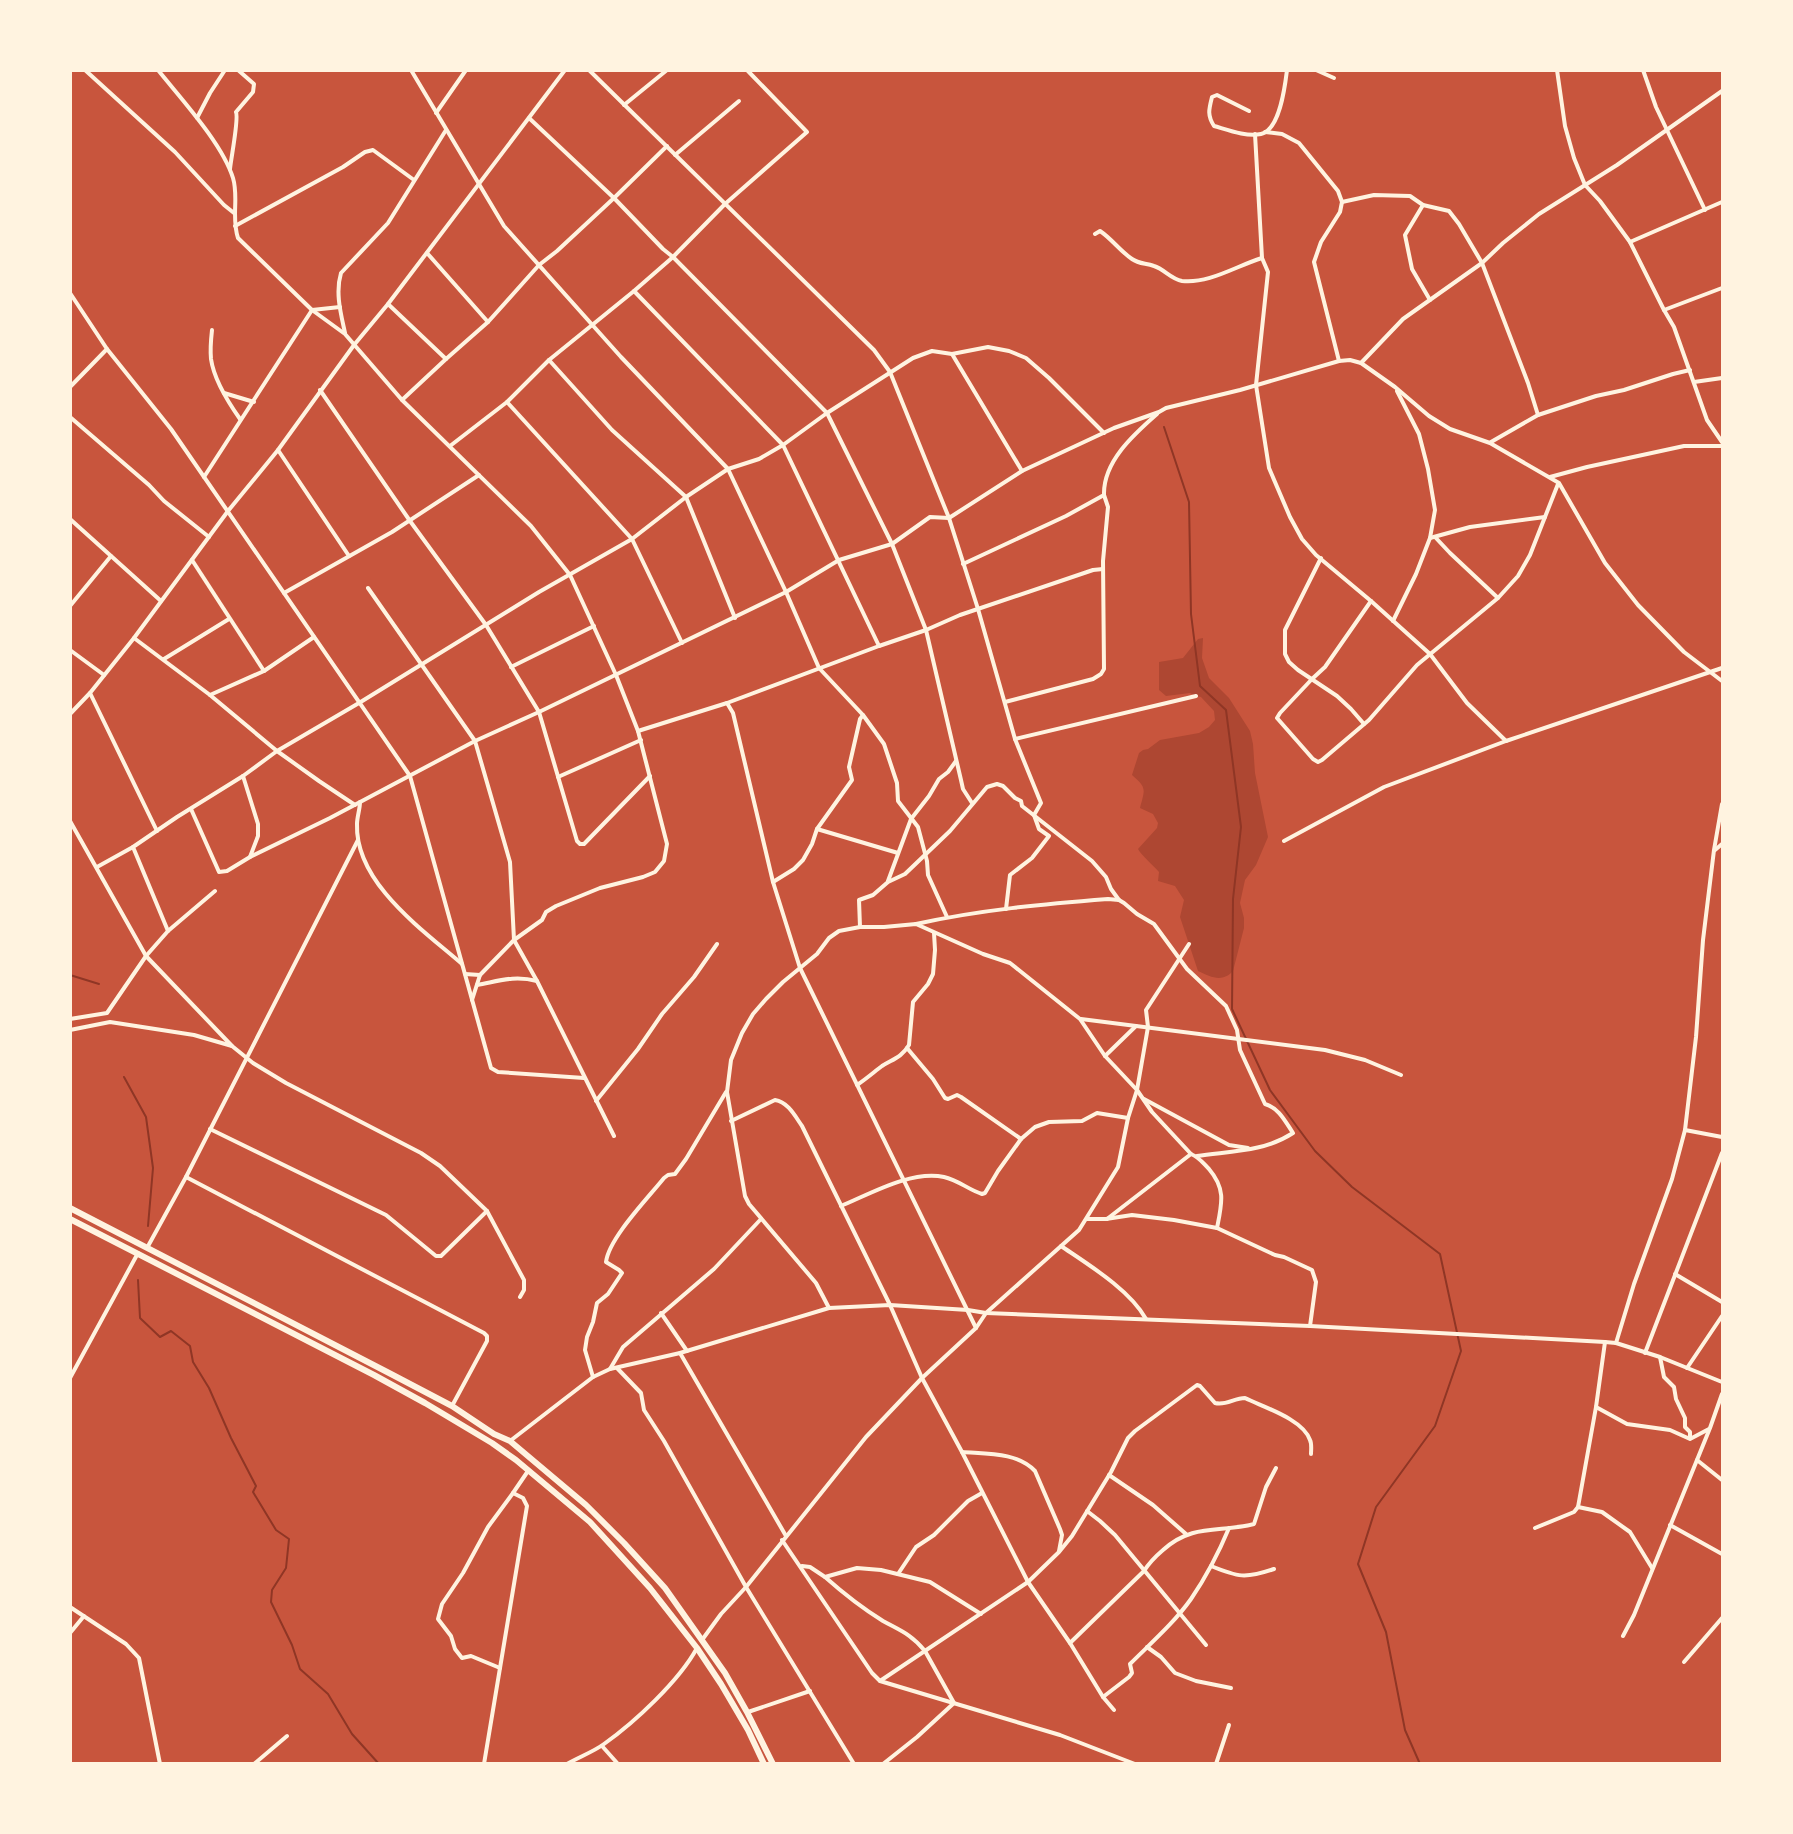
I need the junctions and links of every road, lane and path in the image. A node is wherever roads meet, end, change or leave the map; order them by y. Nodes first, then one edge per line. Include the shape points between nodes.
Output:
1 (85, 70) edge
2 (158, 70) edge
3 (225, 70) edge
4 (238, 70) edge
5 (411, 70) edge
6 (466, 70) edge
7 (566, 70) edge
8 (589, 70) edge
9 (667, 70) edge
10 (747, 70) edge
11 (1287, 70) edge
12 (1316, 70) edge
13 (1557, 70) edge
14 (1643, 70) edge
15 (1334, 78) dead end
16 (1722, 91) edge
17 (739, 101) dead end
18 (624, 105) junction
19 (1249, 111) dead end
20 (436, 113) junction
21 (530, 118) junction
22 (197, 119) junction
23 (446, 130) junction
24 (1667, 131) junction
25 (1265, 132) junction
26 (1255, 134) junction
27 (667, 146) junction
28 (675, 155) junction
29 (230, 171) junction
30 (414, 180) junction
31 (478, 184) junction
32 (1585, 185) junction
33 (614, 198) junction
34 (1342, 202) junction
35 (1722, 202) edge
36 (726, 204) junction
37 (1423, 205) junction
38 (1705, 210) junction
39 (234, 213) junction
40 (234, 226) junction
41 (1095, 234) dead end
42 (1630, 242) junction
43 (427, 253) junction
44 (673, 256) junction
45 (1262, 258) junction
46 (1482, 263) junction
47 (539, 266) junction
48 (1722, 288) edge
49 (634, 291) junction
50 (70, 293) edge
51 (1430, 300) junction
52 (388, 304) junction
53 (340, 307) junction
54 (312, 310) junction
55 (1664, 310) junction
56 (488, 322) junction
57 (592, 325) junction
58 (212, 330) dead end
59 (345, 334) junction
60 (354, 345) junction
61 (107, 349) junction
62 (952, 354) junction
63 (446, 359) junction
64 (549, 360) junction
65 (1339, 361) junction
66 (1361, 363) junction
67 (1690, 370) junction
68 (890, 372) junction
69 (1722, 378) edge
70 (1694, 382) junction
71 (1256, 385) junction
72 (70, 387) edge
73 (1395, 387) junction
74 (320, 390) junction
75 (224, 393) junction
76 (402, 400) junction
77 (254, 402) junction
78 (507, 402) junction
79 (1160, 412) junction
80 (827, 413) junction
81 (1538, 415) junction
82 (70, 417) edge
83 (240, 419) junction
84 (1104, 432) junction
85 (1490, 443) junction
86 (1722, 444) edge
87 (783, 445) junction
88 (450, 446) junction
89 (278, 450) junction
90 (728, 469) junction
91 (1022, 471) junction
92 (479, 475) junction
93 (204, 477) junction
94 (1550, 477) junction
95 (1559, 483) junction
96 (1104, 495) junction
97 (686, 497) junction
98 (228, 512) junction
99 (1545, 517) junction
100 (949, 518) junction
101 (70, 519) edge
102 (410, 521) junction
103 (208, 537) junction
104 (1432, 537) junction
105 (632, 539) junction
106 (892, 544) junction
107 (111, 556) junction
108 (349, 556) junction
109 (1321, 558) junction
110 (192, 560) junction
111 (839, 560) junction
112 (963, 564) junction
113 (1103, 569) junction
114 (570, 575) junction
115 (368, 588) dead end
116 (786, 592) junction
117 (284, 593) junction
118 (1498, 598) junction
119 (161, 601) junction
120 (1371, 601) junction
121 (70, 606) edge
122 (978, 609) junction
123 (735, 618) junction
124 (230, 619) junction
125 (1393, 621) junction
126 (486, 625) junction
127 (594, 626) junction
128 (926, 630) junction
129 (314, 637) junction
130 (134, 638) junction
131 (681, 643) junction
132 (879, 646) junction
133 (70, 650) edge
134 (1430, 654) junction
135 (163, 660) junction
136 (421, 664) junction
137 (512, 667) junction
138 (819, 668) junction
139 (1722, 668) edge
140 (264, 671) junction
141 (1708, 672) junction
142 (104, 675) junction
143 (616, 675) junction
144 (1312, 679) junction
145 (1722, 681) edge
146 (90, 693) junction
147 (210, 695) junction
148 (1196, 696) dead end
149 (1005, 702) junction
150 (359, 703) junction
151 (727, 703) junction
152 (539, 712) junction
153 (70, 714) edge
154 (863, 715) junction
155 (1364, 724) junction
156 (638, 731) junction
157 (1015, 739) junction
158 (641, 740) junction
159 (475, 741) junction
160 (1506, 741) junction
161 (277, 751) junction
162 (956, 761) junction
163 (243, 776) junction
164 (410, 776) junction
165 (650, 776) junction
166 (558, 777) junction
167 (360, 802) junction
168 (972, 803) junction
169 (1722, 804) edge
170 (355, 805) junction
171 (190, 809) junction
172 (1034, 814) junction
173 (911, 819) junction
174 (70, 821) edge
175 (817, 830) junction
176 (156, 831) junction
177 (358, 840) junction
178 (1284, 841) dead end
179 (1722, 844) edge
180 (133, 847) junction
181 (1714, 850) junction
182 (898, 853) junction
183 (925, 854) junction
184 (250, 857) junction
185 (97, 867) junction
186 (773, 882) junction
187 (888, 882) junction
188 (215, 891) dead end
189 (1119, 900) junction
190 (1006, 909) junction
191 (947, 917) junction
192 (916, 924) junction
193 (860, 927) junction
194 (168, 931) junction
195 (934, 932) junction
196 (513, 940) junction
197 (717, 944) dead end
198 (1189, 944) dead end
199 (146, 956) junction
200 (1179, 959) junction
201 (462, 965) junction
202 (800, 968) junction
203 (465, 974) junction
204 (480, 975) junction
205 (537, 981) junction
206 (477, 985) junction
207 (472, 1001) junction
208 (70, 1019) edge
209 (1080, 1019) junction
210 (1137, 1025) junction
211 (1148, 1027) junction
212 (70, 1030) edge
213 (1238, 1039) junction
214 (232, 1046) junction
215 (908, 1048) junction
216 (1105, 1056) junction
217 (247, 1058) junction
218 (1401, 1075) dead end
219 (584, 1078) junction
220 (857, 1084) junction
221 (1137, 1090) junction
222 (727, 1092) junction
223 (1141, 1098) junction
224 (596, 1101) junction
225 (1128, 1118) junction
226 (731, 1121) junction
227 (210, 1129) junction
228 (1685, 1130) junction
229 (614, 1136) dead end
230 (1722, 1137) edge
231 (1021, 1139) junction
232 (1256, 1149) junction
233 (1191, 1154) junction
234 (1722, 1154) edge
235 (1197, 1156) junction
236 (186, 1177) junction
237 (904, 1180) junction
238 (841, 1206) junction
239 (70, 1208) edge
240 (487, 1211) junction
241 (70, 1219) edge
242 (761, 1219) junction
243 (1088, 1219) junction
244 (1106, 1220) junction
245 (1217, 1228) junction
246 (1061, 1246) junction
247 (147, 1248) junction
248 (138, 1253) junction
249 (1676, 1274) junction
250 (520, 1297) dead end
251 (1722, 1302) edge
252 (890, 1305) junction
253 (829, 1308) junction
254 (968, 1310) junction
255 (661, 1313) junction
256 (987, 1313) junction
257 (1722, 1316) edge
258 (1147, 1320) junction
259 (1310, 1326) junction
260 (976, 1329) junction
261 (1605, 1342) junction
262 (1616, 1343) junction
263 (687, 1351) junction
264 (680, 1353) junction
265 (1645, 1353) junction
266 (1660, 1356) junction
267 (616, 1367) junction
268 (1687, 1368) junction
269 (610, 1369) junction
270 (592, 1377) junction
271 (70, 1378) edge
272 (922, 1378) junction
273 (1722, 1382) edge
274 (1722, 1394) edge
275 (452, 1406) junction
276 (1596, 1407) junction
277 (1710, 1428) junction
278 (1690, 1439) junction
279 (510, 1441) junction
280 (962, 1452) junction
281 (1311, 1454) dead end
282 (1697, 1460) junction
283 (1276, 1468) dead end
284 (529, 1470) junction
285 (1109, 1475) junction
286 (1722, 1480) edge
287 (513, 1493) junction
288 (982, 1493) junction
289 (1578, 1507) junction
290 (1087, 1511) junction
291 (1670, 1525) junction
292 (1229, 1528) junction
293 (1535, 1528) dead end
294 (1186, 1534) junction
295 (1062, 1535) junction
296 (1072, 1536) junction
297 (784, 1538) junction
298 (1059, 1552) junction
299 (1722, 1554) edge
300 (801, 1566) junction
301 (1210, 1566) junction
302 (1274, 1569) dead end
303 (1652, 1569) junction
304 (1144, 1571) junction
305 (898, 1574) junction
306 (825, 1577) junction
307 (1028, 1582) junction
308 (746, 1587) junction
309 (70, 1607) edge
310 (1179, 1613) junction
311 (981, 1614) junction
312 (84, 1616) junction
313 (1722, 1618) edge
314 (70, 1633) edge
315 (1623, 1636) dead end
316 (702, 1640) junction
317 (1070, 1643) junction
318 (1206, 1646) dead end
319 (1146, 1647) junction
320 (697, 1648) junction
321 (925, 1651) junction
322 (1684, 1662) dead end
323 (500, 1668) junction
324 (880, 1681) junction
325 (1230, 1688) dead end
326 (810, 1691) junction
327 (1103, 1697) junction
328 (954, 1703) junction
329 (1114, 1710) dead end
330 (747, 1712) junction
331 (1229, 1725) dead end
332 (287, 1736) dead end
333 (602, 1746) junction
334 (160, 1764) edge
335 (254, 1764) edge
336 (484, 1764) edge
337 (567, 1764) edge
338 (618, 1764) edge
339 (764, 1764) edge
340 (773, 1764) edge
341 (854, 1764) edge
342 (884, 1764) edge
343 (1134, 1764) edge
344 (1216, 1764) edge

1 - 39 street via 175,152
2 - 22 street
3 - 22 street
4 - 29 street via 254,84 253,92 236,112
5 - 20 street
6 - 20 street
7 - 21 street
8 - 18 street
9 - 18 street
10 - 36 street via 807,132
11 - 25 street via 1280,109
12 - 15 street
13 - 32 street via 1565,126
14 - 24 street
16 - 24 street
17 - 28 street
18 - 27 street
19 - 26 street via 1217,95 1208,108 1214,126
20 - 23 street
21 - 31 street
21 - 33 street
22 - 29 street
23 - 30 street
23 - 31 street
24 - 32 street
24 - 38 street
25 - 26 street
25 - 34 street via 1282,134 1299,143 1338,191
26 - 45 street
27 - 28 street
27 - 33 street
28 - 36 street
29 - 39 street via 235,188
30 - 40 street via 373,150 365,152
30 - 53 street via 388,223 341,273
31 - 43 street
31 - 47 street via 504,226
32 - 42 street
32 - 46 street via 1539,214
33 - 44 street
33 - 47 street
34 - 37 street via 1374,195 1410,196
34 - 65 street via 1314,262
35 - 38 street
36 - 44 street
36 - 68 street via 874,350
37 - 46 street via 1449,211
37 - 51 street via 1405,235 1412,269
38 - 42 street
39 - 40 street
40 - 54 street via 244,246
41 - 45 street via 1100,231 1140,264 1154,266 1181,281 1214,278
42 - 55 street
43 - 52 street
43 - 56 street
44 - 49 street
44 - 80 street
45 - 71 street via 1268,272
46 - 51 street
46 - 81 street
47 - 56 street
47 - 57 street
48 - 55 street
49 - 57 street
49 - 87 street
50 - 61 street
51 - 66 street via 1403,319
52 - 60 street
52 - 63 street
53 - 54 street
53 - 59 street
54 - 59 street
54 - 77 street
55 - 67 street
56 - 63 street
57 - 64 street
57 - 90 street
58 - 75 street via 212,366
59 - 60 street
60 - 74 street
60 - 76 street
61 - 72 street
61 - 93 street
62 - 68 street via 932,351
62 - 84 street via 988,347 1026,358
62 - 91 street
63 - 76 street
64 - 78 street
64 - 97 street via 612,430
65 - 66 street
65 - 71 street
66 - 73 street
67 - 70 street
67 - 81 street
68 - 80 street
68 - 100 street
69 - 70 street
70 - 86 street via 1707,420
71 - 79 street
71 - 109 street via 1269,468 1302,539
73 - 85 street via 1450,429
73 - 104 street via 1419,434 1428,469 1435,510
74 - 89 street
74 - 102 street
75 - 77 street
75 - 83 street
76 - 88 street
77 - 83 street
78 - 88 street
78 - 105 street
79 - 84 street
79 - 96 street via 1121,449 1107,475
80 - 87 street
80 - 106 street
81 - 85 street
82 - 103 street
83 - 93 street
84 - 91 street
85 - 94 street
86 - 94 street via 1684,447
87 - 90 street via 759,459
87 - 111 street
88 - 92 street
89 - 98 street
89 - 108 street
90 - 97 street
90 - 116 street
91 - 100 street
92 - 102 street
92 - 114 street via 531,526
93 - 98 street
94 - 95 street
95 - 99 street
95 - 141 street via 1594,545 1632,596 1661,630
96 - 112 street
96 - 113 street via 1108,521
97 - 105 street
97 - 123 street
98 - 103 street
98 - 117 street
99 - 104 street via 1470,527
99 - 118 street via 1518,576
100 - 106 street via 930,517
100 - 112 street
101 - 107 street
102 - 108 street
102 - 126 street
103 - 110 street
104 - 118 street
104 - 125 street
105 - 114 street
105 - 131 street
106 - 111 street
106 - 128 street
107 - 119 street
107 - 121 street
108 - 117 street
109 - 120 street
109 - 144 street via 1285,630 1288,662
110 - 119 street
110 - 124 street
111 - 116 street
111 - 132 street
112 - 122 street
113 - 122 street
113 - 149 street via 1101,674
114 - 126 street
114 - 127 street
115 - 136 street
116 - 123 street
116 - 138 street
117 - 129 street
118 - 134 street
119 - 130 street
120 - 125 street
120 - 144 street via 1325,667
122 - 128 street
122 - 149 street
123 - 131 street
124 - 135 street
124 - 140 street
125 - 134 street
126 - 136 street
126 - 137 street
127 - 137 street
127 - 143 street
128 - 132 street
128 - 162 street
129 - 140 street
129 - 150 street
130 - 135 street
130 - 142 street
131 - 143 street
132 - 138 street
133 - 142 street
134 - 155 street
134 - 160 street via 1467,703
135 - 147 street
136 - 150 street
136 - 159 street
137 - 152 street
138 - 151 street
138 - 154 street
139 - 141 street
140 - 147 street
141 - 145 street
141 - 160 street
142 - 146 street
143 - 152 street
143 - 156 street
144 - 155 street via 1337,696
144 - 155 street via 1277,718 1313,759 1323,760
146 - 153 street
146 - 176 street
147 - 161 street
148 - 157 street
149 - 157 street
150 - 161 street
150 - 164 street
151 - 156 street
151 - 186 street via 734,713
152 - 159 street
152 - 166 street
154 - 173 street via 885,744 897,783 898,801
154 - 175 street via 849,767 852,780
156 - 158 street
157 - 172 street via 1041,802
158 - 165 street
158 - 166 street
159 - 164 street
159 - 196 street via 510,862
160 - 178 street via 1384,787
161 - 163 street
161 - 170 street
162 - 168 street via 963,789
162 - 173 street
163 - 171 street
163 - 184 street via 258,824
164 - 167 street
164 - 201 street
165 - 166 street via 579,844
165 - 196 street via 667,844 661,867 643,877 600,888 556,906
167 - 170 street
167 - 177 street
168 - 172 street via 987,787 997,784
168 - 183 street
169 - 181 street
170 - 184 street
171 - 176 street
171 - 184 street via 219,872
172 - 189 street via 1092,861
172 - 190 street via 1039,828 1049,836 1032,858 1010,875
173 - 182 street
173 - 183 street via 918,827
174 - 185 street
175 - 182 street
175 - 186 street via 803,860
176 - 180 street
177 - 201 street via 368,867 392,901
177 - 217 street
179 - 181 street
180 - 185 street
180 - 194 street
181 - 228 street
182 - 187 street
183 - 187 street via 905,874
183 - 191 street via 928,875
185 - 199 street
186 - 202 street
187 - 193 street via 873,895 859,900
188 - 194 street
189 - 190 street
189 - 200 street via 1154,924
190 - 191 street
191 - 192 street
192 - 193 street
192 - 195 street
193 - 202 street via 839,931
194 - 199 street
195 - 209 street via 1010,963
195 - 215 street via 933,974 913,1002
196 - 204 street
196 - 205 street
197 - 224 street
198 - 200 street
199 - 208 street via 107,1013
199 - 214 street
200 - 211 street via 1146,1010
200 - 213 street via 1226,1006
201 - 203 street
202 - 220 street
202 - 222 street via 753,1014 731,1060
203 - 204 street
203 - 207 street
204 - 206 street
205 - 206 street via 523,977
205 - 219 street
206 - 207 street
207 - 219 street via 491,1068
209 - 210 street
209 - 216 street
210 - 211 street
210 - 216 street
211 - 213 street
211 - 221 street
212 - 214 street via 110,1022 194,1035
213 - 218 street via 1325,1050
213 - 232 street via 1265,1104 1282,1115 1293,1132
214 - 217 street
215 - 220 street
215 - 231 street via 945,1098 961,1097
216 - 221 street
217 - 227 street
217 - 240 street via 286,1083 421,1153
219 - 224 street
220 - 237 street
221 - 223 street
221 - 225 street
222 - 226 street
222 - 270 street via 675,1174 664,1178 609,1250 606,1262 622,1273 597,1303 587,1337 585,1350
223 - 232 street via 1229,1144
223 - 233 street
224 - 229 street
225 - 231 street via 1097,1113 1082,1121 1048,1122 1035,1126
225 - 243 street via 1118,1167
226 - 238 street via 768,1102 779,1100 786,1104 802,1126
226 - 242 street via 745,1196
227 - 236 street
227 - 240 street via 386,1215 436,1256 441,1256
228 - 230 street
228 - 262 street
231 - 237 street via 985,1193 941,1177
232 - 235 street
233 - 235 street
233 - 244 street
234 - 249 street
235 - 245 street via 1221,1189
236 - 247 street
236 - 275 street via 484,1333 487,1341
237 - 238 street
237 - 254 street
238 - 252 street
239 - 247 main road
240 - 250 street via 524,1280
241 - 248 main road
242 - 253 street via 816,1283
242 - 255 street via 714,1269
243 - 244 street
243 - 246 street
244 - 245 street via 1132,1215
245 - 259 street via 1312,1270 1316,1282
246 - 256 street
246 - 258 street via 1112,1282
247 - 275 main road
248 - 271 street
248 - 284 main road via 425,1403
249 - 251 street
249 - 265 street
252 - 253 street
252 - 254 street
252 - 272 street
253 - 263 street
254 - 256 street
254 - 260 street
255 - 263 street
255 - 269 street via 623,1347
256 - 258 street
256 - 260 street
257 - 268 street
258 - 259 street
259 - 261 street
260 - 272 street
261 - 262 street
261 - 276 street
262 - 265 street
263 - 264 street
264 - 267 street
264 - 297 street
265 - 266 street
266 - 268 street
266 - 278 street via 1664,1377 1674,1387
267 - 269 street
267 - 308 street via 641,1393 644,1410
268 - 273 street
269 - 270 street
270 - 279 street
272 - 280 street
272 - 297 street via 866,1437
274 - 277 street
275 - 279 main road
276 - 278 street via 1627,1424 1670,1430
276 - 289 street
277 - 278 street
277 - 282 street
279 - 316 main road via 624,1543 665,1588
280 - 288 street
280 - 295 street via 1012,1457 1029,1465
281 - 285 street via 1310,1439 1291,1419 1245,1398 1215,1403 1197,1385 1128,1438
282 - 286 street
282 - 291 street
283 - 292 street via 1255,1523
284 - 287 street
284 - 320 main road via 590,1522 650,1588
285 - 290 street
285 - 294 street
287 - 323 street via 523,1498 527,1506
287 - 323 street via 447,1595 438,1619 462,1658 471,1656
288 - 305 street via 916,1547
288 - 307 street
289 - 293 street
289 - 303 street via 1602,1512 1630,1532
290 - 296 street
290 - 304 street via 1115,1535
291 - 299 street
291 - 303 street
292 - 294 street
292 - 301 street
294 - 304 street via 1174,1540
295 - 296 street
295 - 298 street
296 - 298 street
297 - 300 street
297 - 308 street
298 - 307 street
300 - 306 street
300 - 324 street
301 - 302 street via 1235,1576 1254,1576
301 - 310 street
303 - 315 street
304 - 310 street
304 - 317 street
305 - 306 street via 857,1568
305 - 311 street via 930,1582
306 - 321 street via 850,1599 908,1634
307 - 311 street
307 - 317 street
308 - 316 street
308 - 326 street
309 - 312 street
310 - 318 street
310 - 319 street
311 - 321 street
312 - 314 street
312 - 334 street via 126,1644 139,1658
313 - 322 street
316 - 330 main road
317 - 327 street
319 - 325 street via 1175,1673
319 - 327 street via 1130,1664 1130,1677
320 - 333 street via 688,1664 639,1716
320 - 339 main road via 722,1684
321 - 324 street
321 - 328 street
323 - 336 street
324 - 328 street
326 - 330 street
326 - 341 street
327 - 329 street
328 - 342 street
328 - 343 street via 1060,1735
330 - 340 main road
331 - 344 street
332 - 335 street
333 - 337 street
333 - 338 street

